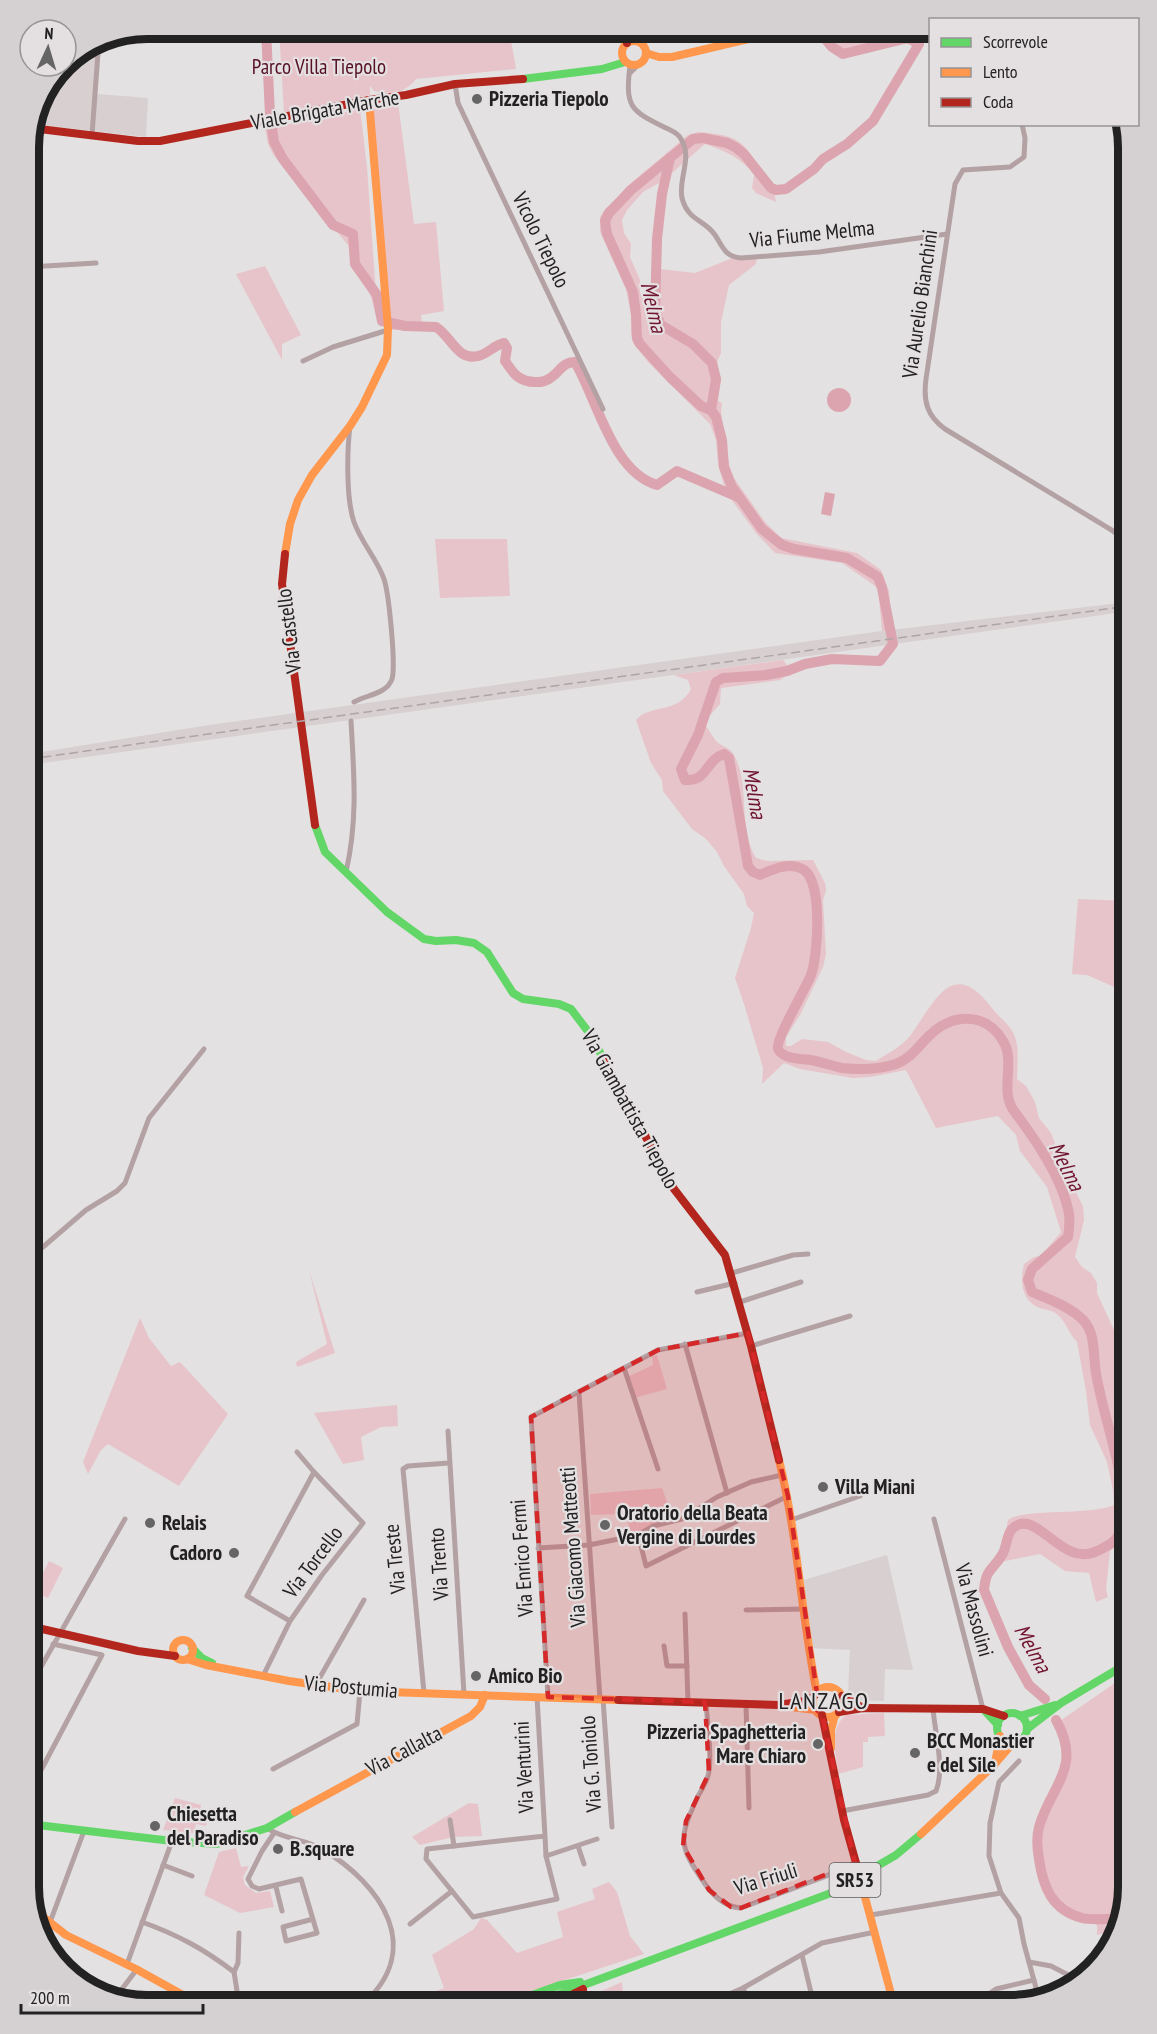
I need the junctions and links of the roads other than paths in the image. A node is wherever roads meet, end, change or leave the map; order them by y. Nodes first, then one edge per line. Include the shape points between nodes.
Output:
1 (628, 39) edge
2 (748, 39) edge
3 (636, 41) joint
4 (627, 44) junction
5 (98, 50) edge
6 (632, 61) junction
7 (454, 84) junction
8 (369, 100) junction
9 (1022, 126) edge
10 (41, 129) edge
11 (92, 135) junction
12 (947, 234) junction
13 (96, 264) dead end
14 (39, 267) edge
15 (388, 329) junction
16 (303, 361) dead end
17 (603, 409) dead end
18 (350, 426) junction
19 (1118, 530) edge
20 (1114, 532) junction
21 (1118, 534) edge
22 (354, 702) dead end
23 (351, 721) dead end
24 (325, 852) joint
25 (346, 872) junction
26 (204, 1050) dead end
27 (39, 1250) edge
28 (808, 1254) dead end
29 (732, 1273) junction
30 (801, 1282) dead end
31 (735, 1283) junction
32 (697, 1292) dead end
33 (740, 1302) junction
34 (850, 1316) dead end
35 (748, 1333) junction
36 (685, 1344) junction
37 (752, 1346) junction
38 (624, 1368) junction
39 (579, 1393) junction
40 (448, 1431) dead end
41 (297, 1452) dead end
42 (449, 1463) junction
43 (658, 1469) dead end
44 (314, 1472) junction
45 (782, 1475) junction
46 (727, 1493) junction
47 (788, 1496) junction
48 (860, 1496) dead end
49 (125, 1519) dead end
50 (933, 1519) dead end
51 (791, 1520) junction
52 (640, 1542) dead end
53 (589, 1545) junction
54 (538, 1548) junction
55 (364, 1600) dead end
56 (803, 1608) junction
57 (746, 1610) dead end
58 (685, 1614) dead end
59 (290, 1621) junction
60 (39, 1629) edge
61 (59, 1634) junction
62 (53, 1644) junction
63 (664, 1646) dead end
64 (174, 1647) junction
65 (192, 1648) junction
66 (147, 1652) junction
67 (175, 1656) junction
68 (187, 1659) junction
69 (687, 1666) junction
70 (218, 1667) junction
71 (39, 1669) edge
72 (1118, 1669) edge
73 (811, 1671) junction
74 (263, 1676) junction
75 (315, 1686) junction
76 (828, 1687) junction
77 (360, 1691) junction
78 (424, 1694) junction
79 (464, 1694) junction
80 (816, 1694) junction
81 (485, 1695) junction
82 (842, 1696) junction
83 (537, 1697) junction
84 (548, 1697) junction
85 (602, 1699) junction
86 (688, 1701) junction
87 (705, 1702) junction
88 (1061, 1703) junction
89 (746, 1704) junction
90 (782, 1705) junction
91 (863, 1708) junction
92 (933, 1709) junction
93 (983, 1709) junction
94 (819, 1713) junction
95 (837, 1714) junction
96 (1004, 1716) junction
97 (1020, 1716) junction
98 (998, 1725) junction
99 (1027, 1729) junction
100 (1000, 1736) junction
101 (1013, 1743) junction
102 (830, 1752) junction
103 (1019, 1761) dead end
104 (994, 1765) junction
105 (273, 1769) dead end
106 (39, 1776) edge
107 (748, 1808) dead end
108 (842, 1811) junction
109 (450, 1820) dead end
110 (39, 1825) edge
111 (612, 1827) dead end
112 (270, 1830) junction
113 (84, 1831) junction
114 (545, 1836) junction
115 (597, 1839) dead end
116 (172, 1841) junction
117 (578, 1845) junction
118 (454, 1846) junction
119 (546, 1856) junction
120 (584, 1864) dead end
121 (163, 1865) junction
122 (857, 1867) joint
123 (192, 1876) dead end
124 (862, 1886) dead end
125 (276, 1887) junction
126 (452, 1891) junction
127 (1001, 1893) junction
128 (282, 1911) dead end
129 (871, 1915) junction
130 (313, 1919) junction
131 (45, 1921) edge
132 (142, 1922) junction
133 (410, 1924) dead end
134 (49, 1925) junction
135 (875, 1932) junction
136 (239, 1933) dead end
137 (802, 1955) junction
138 (1029, 1962) junction
139 (127, 1964) junction
140 (137, 1969) junction
141 (234, 1972) junction
142 (1071, 1976) edge
143 (594, 1980) junction
144 (1034, 1980) junction
145 (743, 1988) junction
146 (120, 1991) edge
147 (1037, 1991) edge
148 (990, 1993) dead end
149 (183, 1995) edge
150 (238, 1995) edge
151 (371, 1995) edge
152 (532, 1995) edge
153 (556, 1995) edge
154 (574, 1995) edge
155 (727, 1995) edge
156 (746, 1995) edge
157 (811, 1995) edge
158 (891, 1995) edge

1 - 4 main road
2 - 6 main road, Viale Brigata Marche via 672,57
3 - 4 main road
3 - 6 main road via 644,46
4 - 6 main road via 623,49
5 - 11 street
6 - 7 main road, Viale Brigata Marche via 548,77
6 - 12 street, Via Fiume Melma via 629,74 633,109 682,141 686,150 684,203 691,216 710,229 732,256 819,252
7 - 8 main road, Viale Brigata Marche
7 - 17 street, Vicolo Tiepolo via 458,104
8 - 11 main road, Viale Brigata Marche via 160,141
8 - 15 main road, Via Castello
9 - 12 street, Via Aurelio Bianchini via 1024,157 1010,167 963,170 955,184
10 - 11 main road, Viale Brigata Marche
12 - 20 street, Via Aurelio Bianchini via 925,386 929,414 945,429
13 - 14 street
15 - 16 street
15 - 18 main road, Via Castello via 387,355
18 - 22 street, Via Castello via 350,508 354,524 384,579 392,646 392,679 383,690
18 - 24 main road, Via Castello via 298,500 285,549 282,584 313,820
19 - 20 street
20 - 21 street, Via Aurelio Bianchini
23 - 25 street via 356,799
24 - 25 main road, Via Giambattista Tiepolo
25 - 29 main road, Via Giambattista Tiepolo via 387,912 424,939 474,943 487,952 513,993 523,999 571,1009 590,1035 674,1189 715,1240
26 - 27 street via 148,1118 125,1183
28 - 29 street
29 - 31 main road, Via Giambattista Tiepolo
30 - 33 street
31 - 32 street
31 - 33 main road, Via Giambattista Tiepolo
33 - 35 main road, Via Giambattista Tiepolo
34 - 37 street
35 - 36 street
35 - 37 main road, Via Giambattista Tiepolo
36 - 38 street via 658,1350
36 - 46 street
37 - 45 main road, Via Giambattista Tiepolo
38 - 39 street
38 - 43 street
39 - 53 street, Via Giacomo Matteotti
39 - 54 street, Via Enrico Fermi via 531,1417
40 - 42 street, Via Trento
41 - 44 street, Via Torcello
42 - 78 street, Via Treste via 403,1468
42 - 79 street, Via Trento
44 - 59 street, Via Torcello via 247,1596
44 - 59 street, Via Torcello via 363,1523
45 - 46 street
45 - 47 main road, Via Giambattista Tiepolo
46 - 53 street via 682,1519 653,1526 638,1535
47 - 51 main road, Via Giambattista Tiepolo
47 - 52 street via 646,1566
48 - 51 street
49 - 61 street
50 - 93 street, Via Massolini
51 - 56 main road, Via Giambattista Tiepolo
53 - 54 street
53 - 85 street, Via Giacomo Matteotti
54 - 84 street, Via Enrico Fermi
55 - 75 street
56 - 57 street
56 - 73 main road, Via Giambattista Tiepolo
58 - 69 street
59 - 74 street, Via Torcello
60 - 61 main road, Via Postumia
61 - 62 street
61 - 66 main road, Via Postumia
62 - 71 street
62 - 106 street via 102,1655
63 - 69 street via 667,1666
64 - 65 main road, Via Postumia via 185,1641
64 - 66 main road, Via Postumia
64 - 67 main road
65 - 68 main road
65 - 70 main road, Via Postumia
66 - 67 main road, Via Postumia
67 - 68 main road, Via Postumia
68 - 70 main road, Via Postumia
69 - 86 street
70 - 74 main road, Via Postumia
72 - 88 main road
73 - 76 main road
73 - 80 main road, Via Giambattista Tiepolo
74 - 75 main road, Via Postumia
75 - 77 main road, Via Postumia
76 - 80 main road
76 - 82 main road
77 - 78 main road, Via Postumia
77 - 105 street via 357,1724
78 - 79 main road, Via Postumia
79 - 81 main road, Via Postumia
80 - 90 main road via 806,1701
80 - 94 main road via 813,1703
81 - 83 main road
81 - 112 main road, Via Callalta via 484,1704 474,1715 376,1766
82 - 91 main road
82 - 95 main road via 843,1705
83 - 84 main road
83 - 114 street, Via Venturini
84 - 85 main road
85 - 86 main road
85 - 111 street, Via G. Toniolo
86 - 87 main road
87 - 89 main road
87 - 122 street, Via Friuli via 709,1773 686,1821 683,1846 709,1890 721,1902 741,1908
88 - 97 main road
88 - 99 main road
89 - 90 main road
89 - 107 street
90 - 94 main road
91 - 92 main road
91 - 95 main road
92 - 93 main road
92 - 108 street via 939,1779 936,1791
93 - 96 main road
93 - 98 main road
94 - 95 main road via 829,1717
94 - 102 main road
95 - 102 main road via 831,1730
96 - 97 main road
96 - 98 main road
97 - 99 main road
98 - 100 main road
99 - 101 main road via 1024,1737
100 - 101 main road
100 - 104 main road
101 - 104 main road, SR53
102 - 108 main road
103 - 127 street via 999,1782 990,1823 989,1856
104 - 143 main road, SR53 via 896,1855 831,1893
108 - 122 main road
109 - 118 street
110 - 113 main road, Via Callalta
112 - 116 main road, Via Callalta via 217,1844
112 - 125 street via 248,1879 259,1889
112 - 151 street via 315,1846 350,1868 389,1918 394,1940 392,1961
113 - 116 main road, Via Callalta
113 - 134 street
114 - 118 street, Via Venturini
114 - 119 street, Via Venturini
115 - 117 street
116 - 121 street
117 - 119 street
117 - 120 street
118 - 126 street, Via Venturini via 427,1849 426,1859
119 - 126 street, Via Venturini via 556,1899 473,1917
121 - 123 street
121 - 132 street
124 - 129 main road
125 - 128 street
125 - 130 street via 301,1880
126 - 133 street
127 - 129 street
127 - 138 street via 1019,1918
129 - 135 main road
130 - 130 street via 317,1933 286,1941 283,1927
131 - 134 main road
132 - 139 street
132 - 141 street via 207,1951
134 - 139 main road via 78,1943
135 - 137 street via 822,1943
135 - 158 main road
136 - 141 street
137 - 145 street
137 - 157 street
138 - 142 street via 1051,1966
138 - 144 street
139 - 140 main road
140 - 146 street
140 - 149 main road
141 - 150 street
143 - 152 main road via 560,1985
143 - 153 main road, SR53
143 - 154 main road
144 - 147 street
144 - 148 street
145 - 155 street
145 - 156 street

